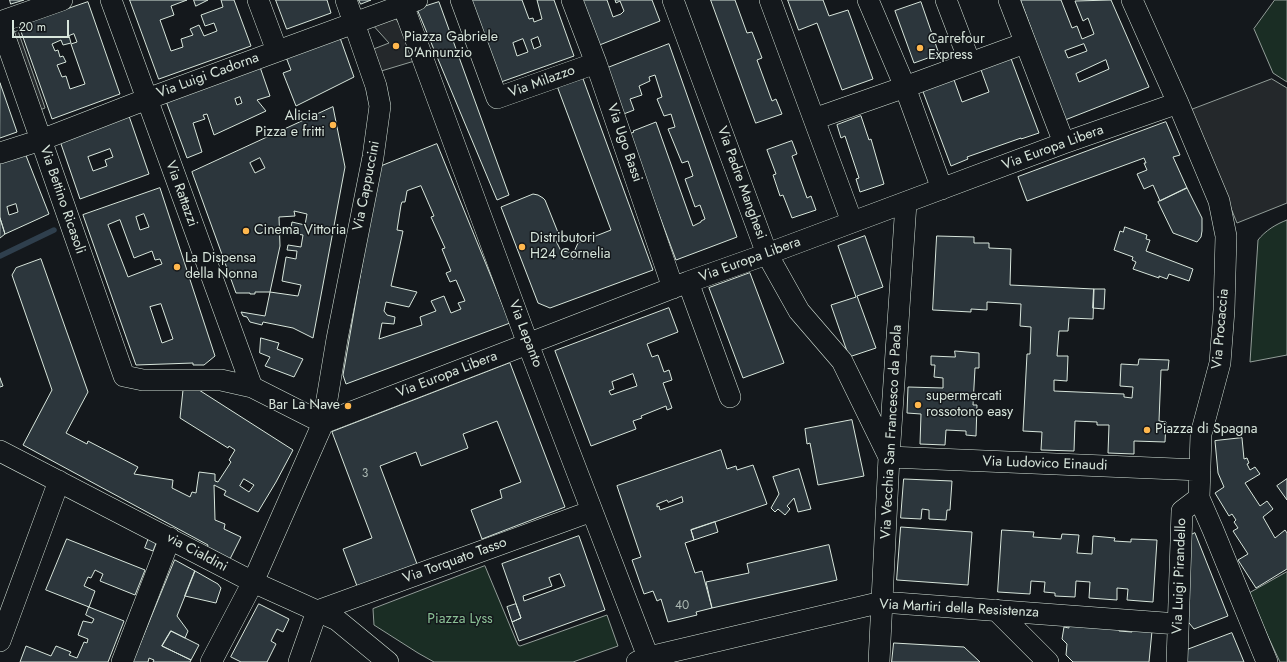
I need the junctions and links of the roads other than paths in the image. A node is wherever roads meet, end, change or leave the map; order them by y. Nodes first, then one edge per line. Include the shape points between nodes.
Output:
1 (62, 0) edge
2 (111, 0) edge
3 (258, 0) edge
4 (346, 0) edge
5 (462, 0) edge
6 (572, 0) edge
7 (673, 0) edge
8 (770, 0) edge
9 (868, 0) edge
10 (946, 0) edge
11 (1009, 0) edge
12 (1132, 0) edge
13 (410, 3) edge
14 (0, 23) edge
15 (354, 23) junction
16 (1025, 43) junction
17 (277, 51) junction
18 (596, 63) junction
19 (970, 64) junction
20 (905, 87) junction
21 (147, 99) junction
22 (1178, 103) junction
23 (814, 119) junction
24 (41, 140) junction
25 (1064, 143) junction
26 (0, 153) edge
27 (942, 189) junction
28 (906, 203) junction
29 (852, 222) junction
30 (767, 254) junction
31 (681, 285) junction
32 (528, 344) junction
33 (252, 387) junction
34 (730, 397) dead end
35 (323, 423) junction
36 (0, 451) edge
37 (889, 457) junction
38 (1200, 470) junction
39 (59, 481) junction
40 (1199, 498) junction
41 (592, 511) junction
42 (170, 538) junction
43 (253, 582) junction
44 (882, 602) junction
45 (996, 610) junction
46 (317, 611) junction
47 (1178, 624) junction
48 (0, 641) edge
49 (645, 660) edge
50 (122, 662) edge
51 (211, 662) edge
52 (299, 662) edge
53 (388, 662) edge
54 (879, 662) edge
55 (1048, 662) edge
56 (1176, 662) edge
57 (1267, 662) edge

1 - 14 street
2 - 21 street, Via Rattazzi
3 - 17 street
4 - 15 street, Via Cappuccini
5 - 18 street, Via Milazzo via 497,98
6 - 18 street, Via Ugo Bassi
7 - 30 street, Via Padre Manghesi
8 - 23 street
9 - 20 street
10 - 19 street
11 - 16 street
12 - 22 street, Via Procaccia
13 - 15 street, Via Luigi Cadorna
13 - 32 street, Via Lepanto
14 - 24 street, Via Bettino Ricasoli
15 - 17 street, Via Luigi Cadorna
15 - 35 street, Via Cappuccini via 376,86 380,106 373,157
16 - 19 street
16 - 25 street
17 - 21 street, Via Luigi Cadorna
18 - 31 street, Via Ugo Bassi
19 - 20 street
20 - 23 street
20 - 27 street
21 - 24 street, Via Luigi Cadorna
21 - 33 street, Via Rattazzi
22 - 25 street, Via Europa Libera
22 - 38 street, Via Procaccia via 1219,201 1226,236 1220,363 1201,434
23 - 29 street
24 - 26 street, Via Luigi Cadorna
24 - 33 street, Via Bettino Ricasoli via 124,376 144,380 221,380
25 - 27 street, Via Europa Libera
27 - 28 street, Via Europa Libera
28 - 29 street, Via Europa Libera
28 - 37 street, Via Vecchia San Francesco da Paola
29 - 30 street, Via Europa Libera
30 - 31 street, Via Europa Libera
30 - 37 street, Via Padre Manghesi via 799,311 842,361
31 - 32 street, Via Europa Libera
31 - 34 street, Via Ugo Bassi
32 - 35 street, Via Europa Libera
32 - 41 street, Via Lepanto
33 - 35 street
35 - 43 street, Via Cappuccini
36 - 39 street, via Cialdini
37 - 38 street, Via Ludovico Einaudi
37 - 44 street, Via Vecchia San Francesco da Paola
38 - 40 street, Via Procaccia
39 - 42 street, via Cialdini
39 - 48 street
40 - 47 street, Via Luigi Pirandello via 1182,511
40 - 57 street, Via Procaccia
41 - 46 street, Via Torquato Tasso
41 - 49 street, Via Lepanto
42 - 43 street, via Cialdini
42 - 50 street
43 - 46 street, via Cialdini
43 - 51 street, Via Cappuccini
44 - 45 street, Via Martiri della Resistenza
44 - 49 street, Via Martiri della Resistenza
44 - 54 street, Via Vecchia San Francesco da Paola
45 - 47 street, Via Martiri della Resistenza
45 - 55 street
46 - 52 street
46 - 53 street, via Cialdini via 337,620
47 - 56 street, Via Luigi Pirandello

